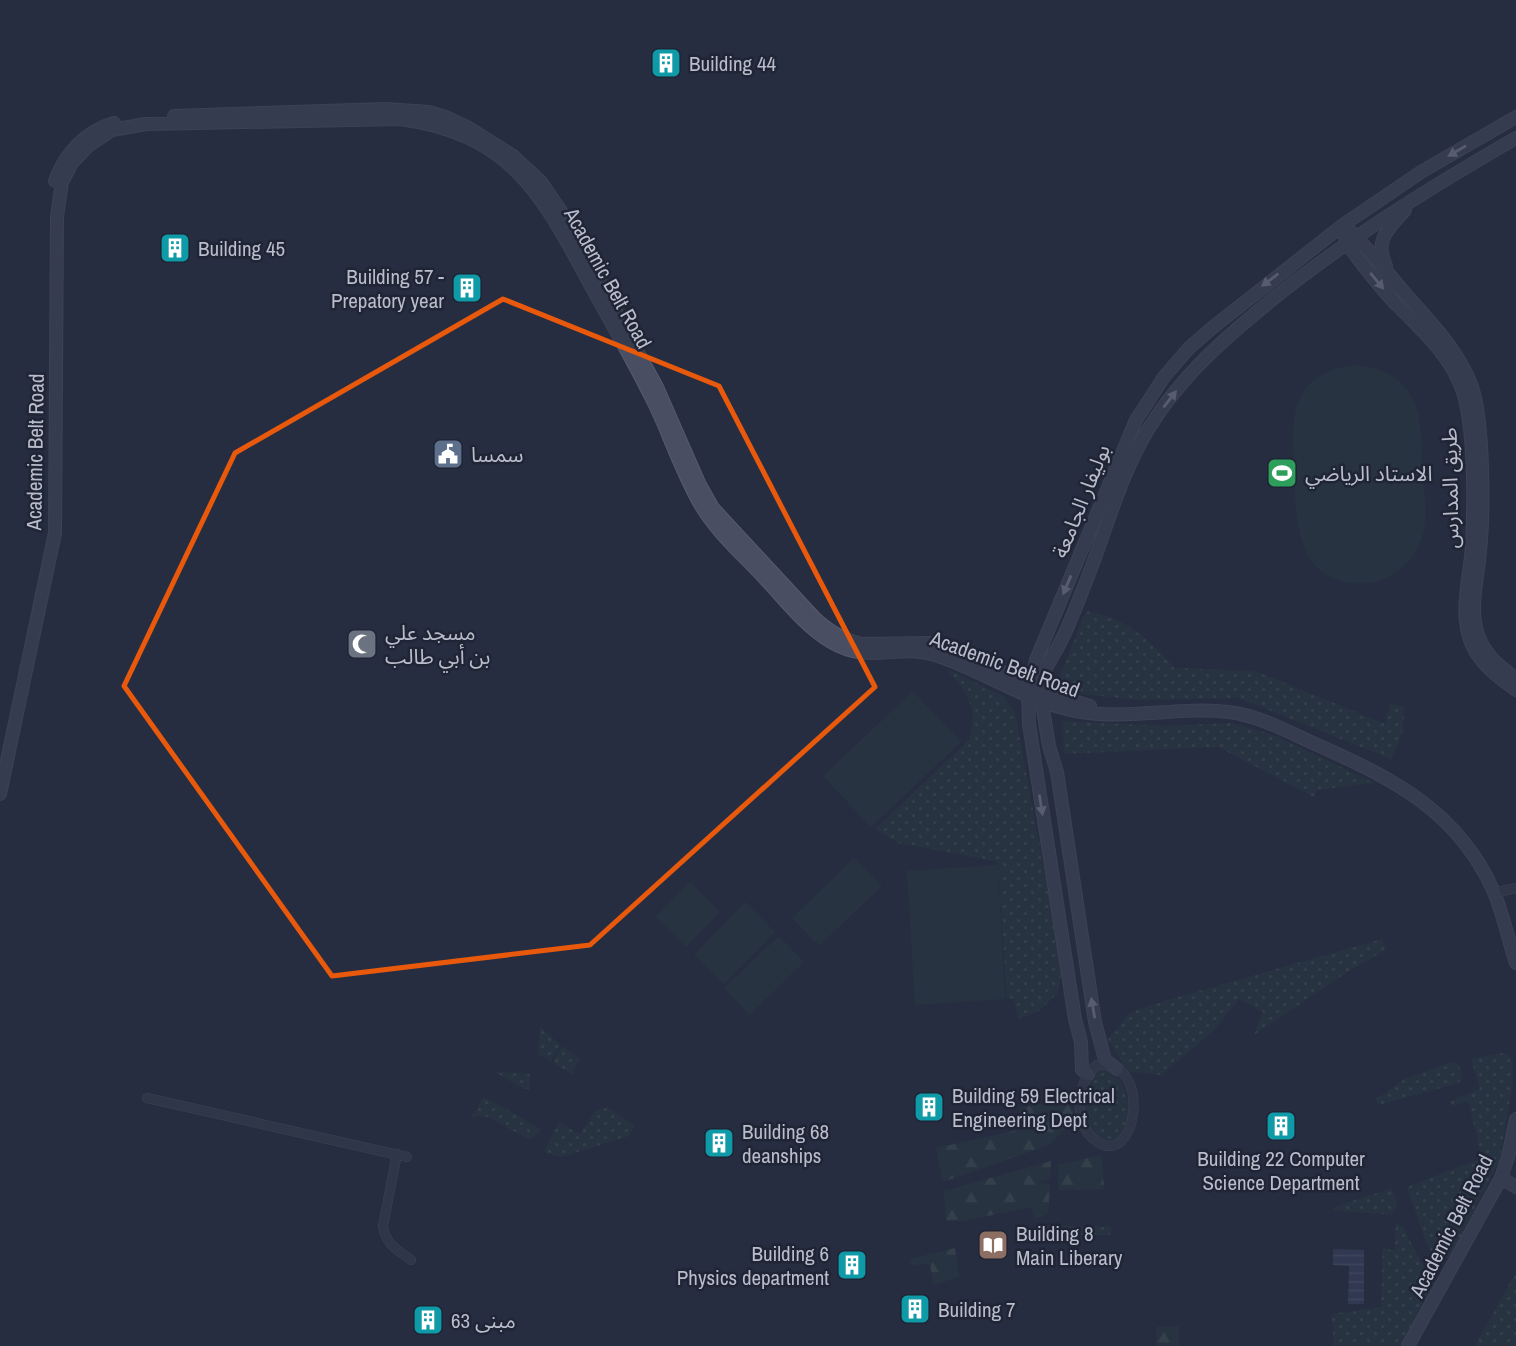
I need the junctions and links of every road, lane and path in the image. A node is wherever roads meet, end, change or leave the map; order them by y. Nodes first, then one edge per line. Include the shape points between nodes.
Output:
1 (1516, 117) edge
2 (1516, 138) edge
3 (1415, 197) junction
4 (1343, 225) junction
5 (1351, 240) junction
6 (1391, 276) junction
7 (1136, 419) junction
8 (1149, 427) junction
9 (1516, 678) edge
10 (1516, 690) edge
11 (1034, 693) junction
12 (0, 757) edge
13 (0, 794) edge
14 (1516, 888) edge
15 (1498, 892) junction
16 (1079, 917) junction
17 (1059, 921) junction
18 (1516, 946) edge
19 (1516, 963) edge
20 (1117, 1069) junction
21 (1088, 1074) junction
22 (147, 1098) dead end
23 (1516, 1119) edge
24 (397, 1154) junction
25 (407, 1157) dead end
26 (1516, 1158) edge
27 (1508, 1182) edge
28 (411, 1260) dead end
29 (1408, 1346) edge
30 (1415, 1346) edge

1 -> 4 street, بوليفار الجامعة via 1421,172
2 - 3 street, بوليفار الجامعة
3 - 5 street, بوليفار الجامعة
3 - 6 street via 1381,244 1380,255
4 - 5 street
4 -> 7 street, بوليفار الجامعة via 1189,348
5 - 6 street
8 -> 5 street, بوليفار الجامعة via 1219,343
5 -> 10 street, طريق المدارس via 1459,381 1469,420 1473,500 1465,621 1478,655
6 - 9 street via 1452,351 1472,388 1482,509 1475,625 1493,660
7 - 8 street
7 -> 11 street, بوليفار الجامعة via 1036,660
8 - 11 street, بوليفار الجامعة via 1118,491 1061,642
11 - 12 street, Academic Belt Road via 1005,673 931,643 851,642 814,617 713,508 657,387 564,216 534,176 500,146 429,112 206,114 124,120 96,130 69,153 55,179 51,203 50,522
11 - 13 street, Academic Belt Road via 933,654 846,650 809,625 705,513 654,403 557,223 526,179 484,146 452,131 400,119 146,124 112,130 88,146 62,182 57,218 55,533
11 - 15 street, Academic Belt Road via 1105,709 1238,708 1347,751 1400,777 1444,812 1476,849
11 - 16 street, بوليفار الجامعة via 1058,772
11 -> 17 street, بوليفار الجامعة via 1029,724
14 - 15 street
15 - 18 street, Academic Belt Road
15 - 19 street, Academic Belt Road
16 - 17 street via 1069,909
20 -> 16 street, بوليفار الجامعة via 1105,1060 1099,1038
17 - 21 street, بوليفار الجامعة via 1082,1070
20 - 21 street via 1097,1065
20 - 21 street via 1129,1083 1134,1112 1127,1136 1112,1146 1092,1137 1081,1116
22 - 24 street
23 - 27 street, Academic Belt Road
24 - 25 street
24 - 28 street via 384,1234 389,1244
26 - 27 street, Academic Belt Road
27 - 29 street, Academic Belt Road
27 - 30 street, Academic Belt Road

